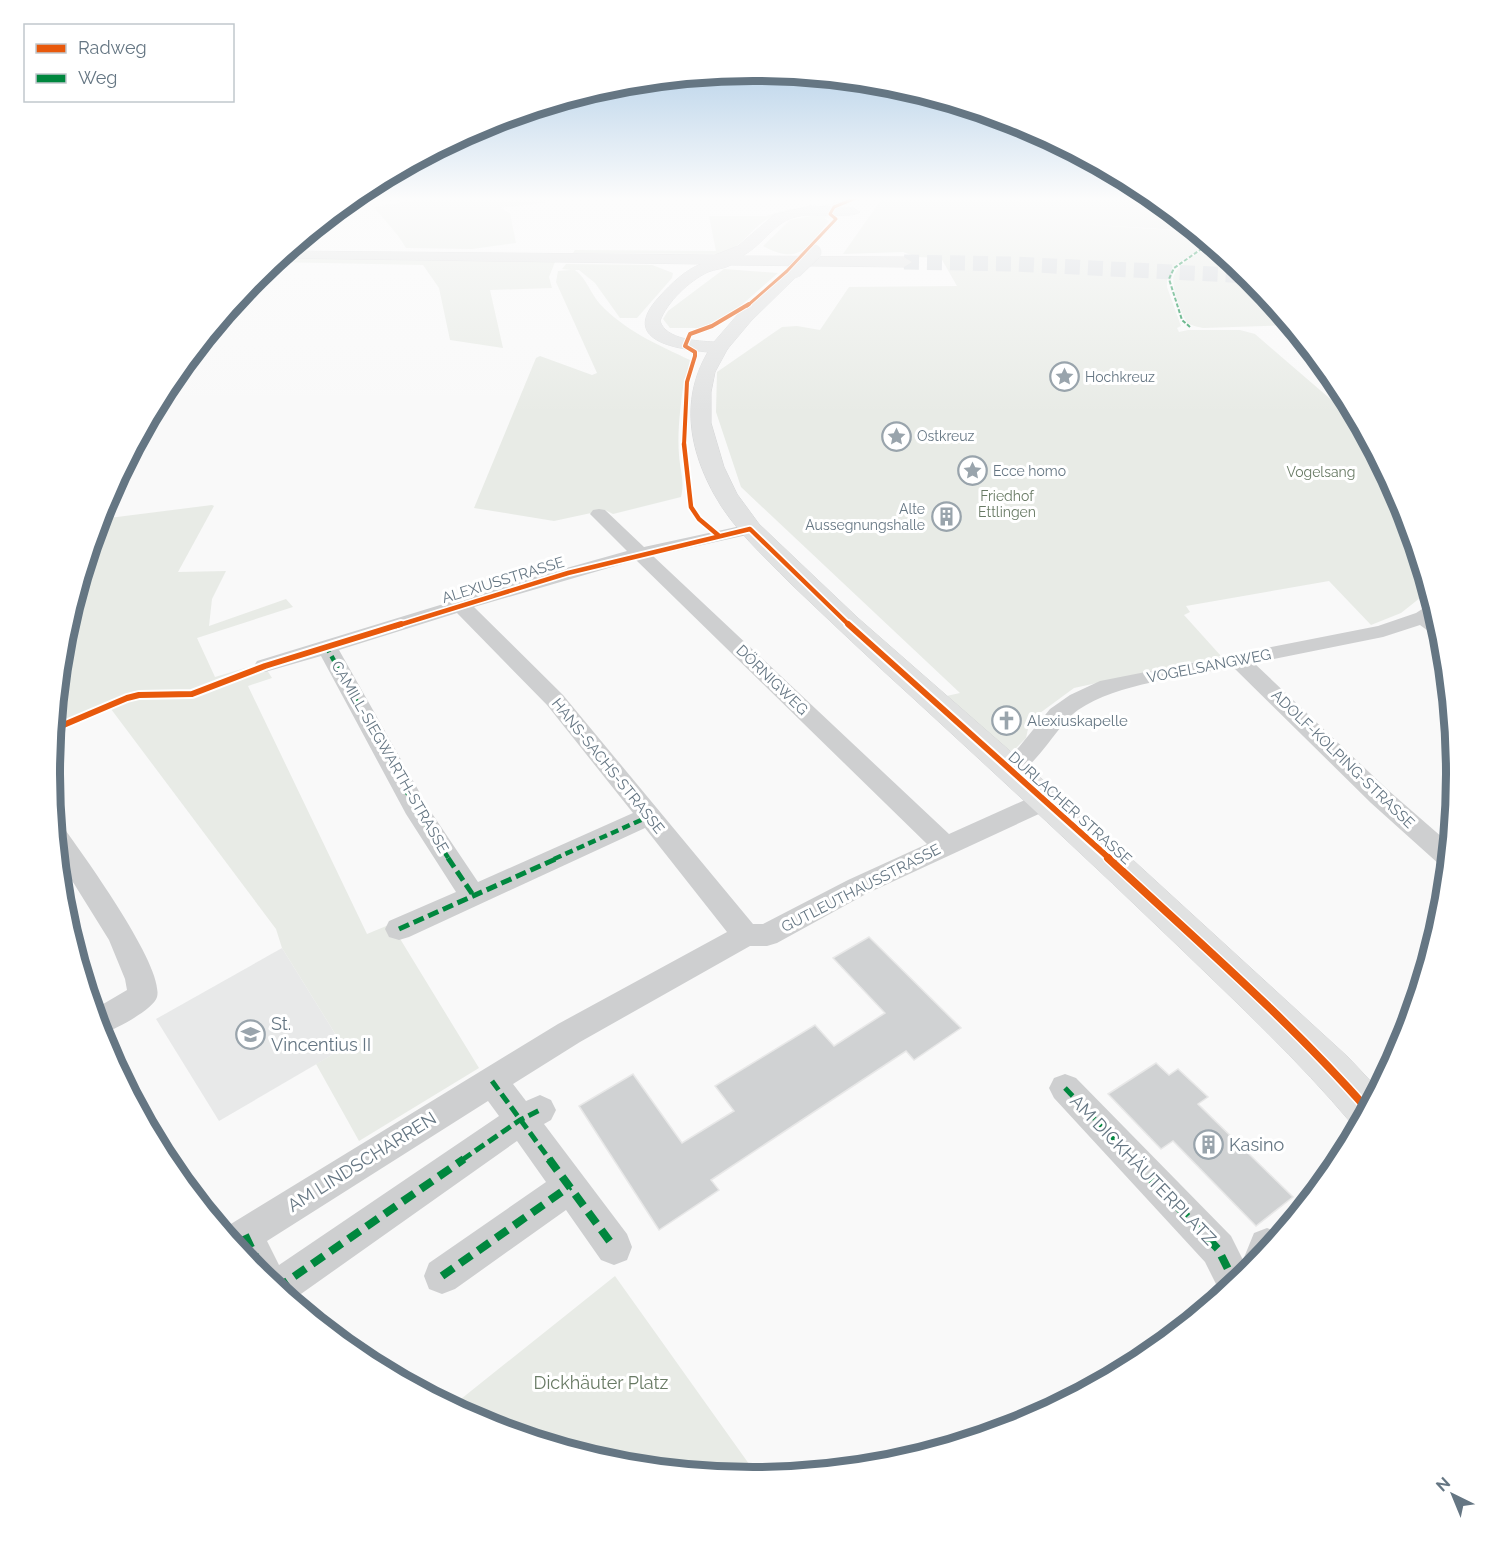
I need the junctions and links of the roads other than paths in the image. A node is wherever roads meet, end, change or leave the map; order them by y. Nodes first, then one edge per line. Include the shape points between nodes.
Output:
1 (681, 269) edge
2 (702, 269) edge
3 (796, 269) edge
4 (688, 278) junction
5 (746, 317) junction
6 (660, 331) junction
7 (689, 338) junction
8 (720, 345) junction
9 (599, 514) dead end
10 (750, 529) junction
11 (639, 554) junction
12 (461, 605) junction
13 (1427, 613) edge
14 (327, 648) junction
15 (1237, 659) junction
16 (265, 666) dead end
17 (1009, 769) junction
18 (1045, 801) junction
19 (650, 816) junction
20 (945, 846) junction
21 (64, 848) edge
22 (1442, 852) edge
23 (472, 895) junction
24 (399, 928) dead end
25 (746, 935) junction
26 (105, 1018) edge
27 (492, 1081) junction
28 (1065, 1088) dead end
29 (1363, 1104) edge
30 (530, 1115) junction
31 (570, 1186) junction
32 (238, 1239) edge
33 (614, 1246) dead end
34 (442, 1276) dead end
35 (1232, 1277) edge
36 (283, 1284) edge

1 - 4 main road
2 - 4 main road
3 - 5 main road, DURLACHER STRASSE
4 - 6 main road via 655,310 651,321
5 - 7 main road via 712,333
5 - 8 main road, DURLACHER STRASSE
6 - 7 main road
6 - 8 main road via 686,343
7 - 8 main road
8 - 10 main road, DURLACHER STRASSE via 701,392 701,423 717,476
9 - 11 street, DÖRNIGWEG
10 - 11 street, ALEXIUSSTRASSE
10 - 17 main road, DURLACHER STRASSE
11 - 12 street, ALEXIUSSTRASSE
11 - 20 street, DÖRNIGWEG
12 - 14 street, ALEXIUSSTRASSE
12 - 19 street, HANS-SACHS-STRASSE via 555,700
13 - 15 street, VOGELSANGWEG via 1383,631
14 - 16 street, ALEXIUSSTRASSE
14 - 23 street, CAMILL-SIEGWARTH-STRASSE via 420,814
15 - 17 street, VOGELSANGWEG via 1108,686 1077,699 1054,719 1022,761
15 - 22 street, ADOLF-KOLPING-STRASSE
17 - 18 main road, DURLACHER STRASSE
18 - 20 street, GUTLEUTHAUSSTRASSE
18 - 29 main road, DURLACHER STRASSE via 1290,1027
19 - 23 street
19 - 25 street, HANS-SACHS-STRASSE
20 - 25 street, GUTLEUTHAUSSTRASSE via 767,935
21 - 26 street via 124,943 143,987 143,995
23 - 24 street
25 - 27 street, GUTLEUTHAUSSTRASSE via 569,1033
27 - 30 street
27 - 32 street, AM LINDSCHARREN
28 - 35 street, AM DICKHÄUTERPLATZ via 1218,1249
30 - 31 street
30 - 36 street
31 - 33 street
31 - 34 street

